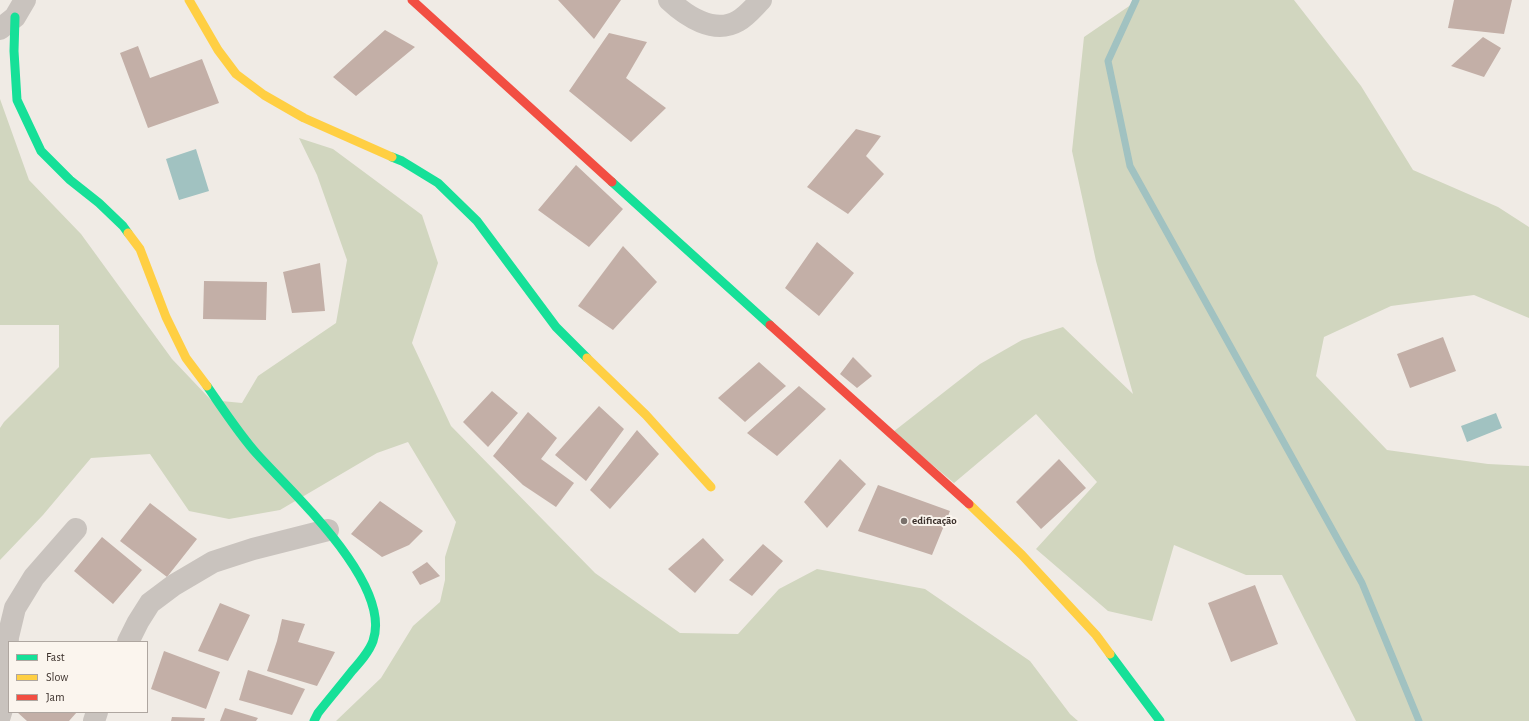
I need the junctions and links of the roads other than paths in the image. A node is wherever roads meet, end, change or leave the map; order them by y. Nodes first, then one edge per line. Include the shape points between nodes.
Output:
1 (189, 0) edge
2 (412, 0) edge
3 (669, 0) edge
4 (761, 0) edge
5 (13, 15) edge
6 (711, 487) dead end
7 (76, 529) dead end
8 (328, 530) junction
9 (128, 641) edge
10 (0, 716) edge
11 (314, 721) edge
12 (1160, 721) edge

1 - 6 street via 218,50 236,74 264,95 304,118 402,161 438,183 477,221 556,328 646,415
2 - 12 street via 1022,555 1096,635
3 - 4 street via 695,19 718,26 742,19
5 - 8 street via 18,100 41,151 123,226 140,249 166,317 186,358 256,453
7 - 10 street via 34,576 14,608 8,637 5,699
8 - 9 street via 213,562 150,603
8 - 11 street via 356,568 373,606 376,626 373,641 365,655 318,712

